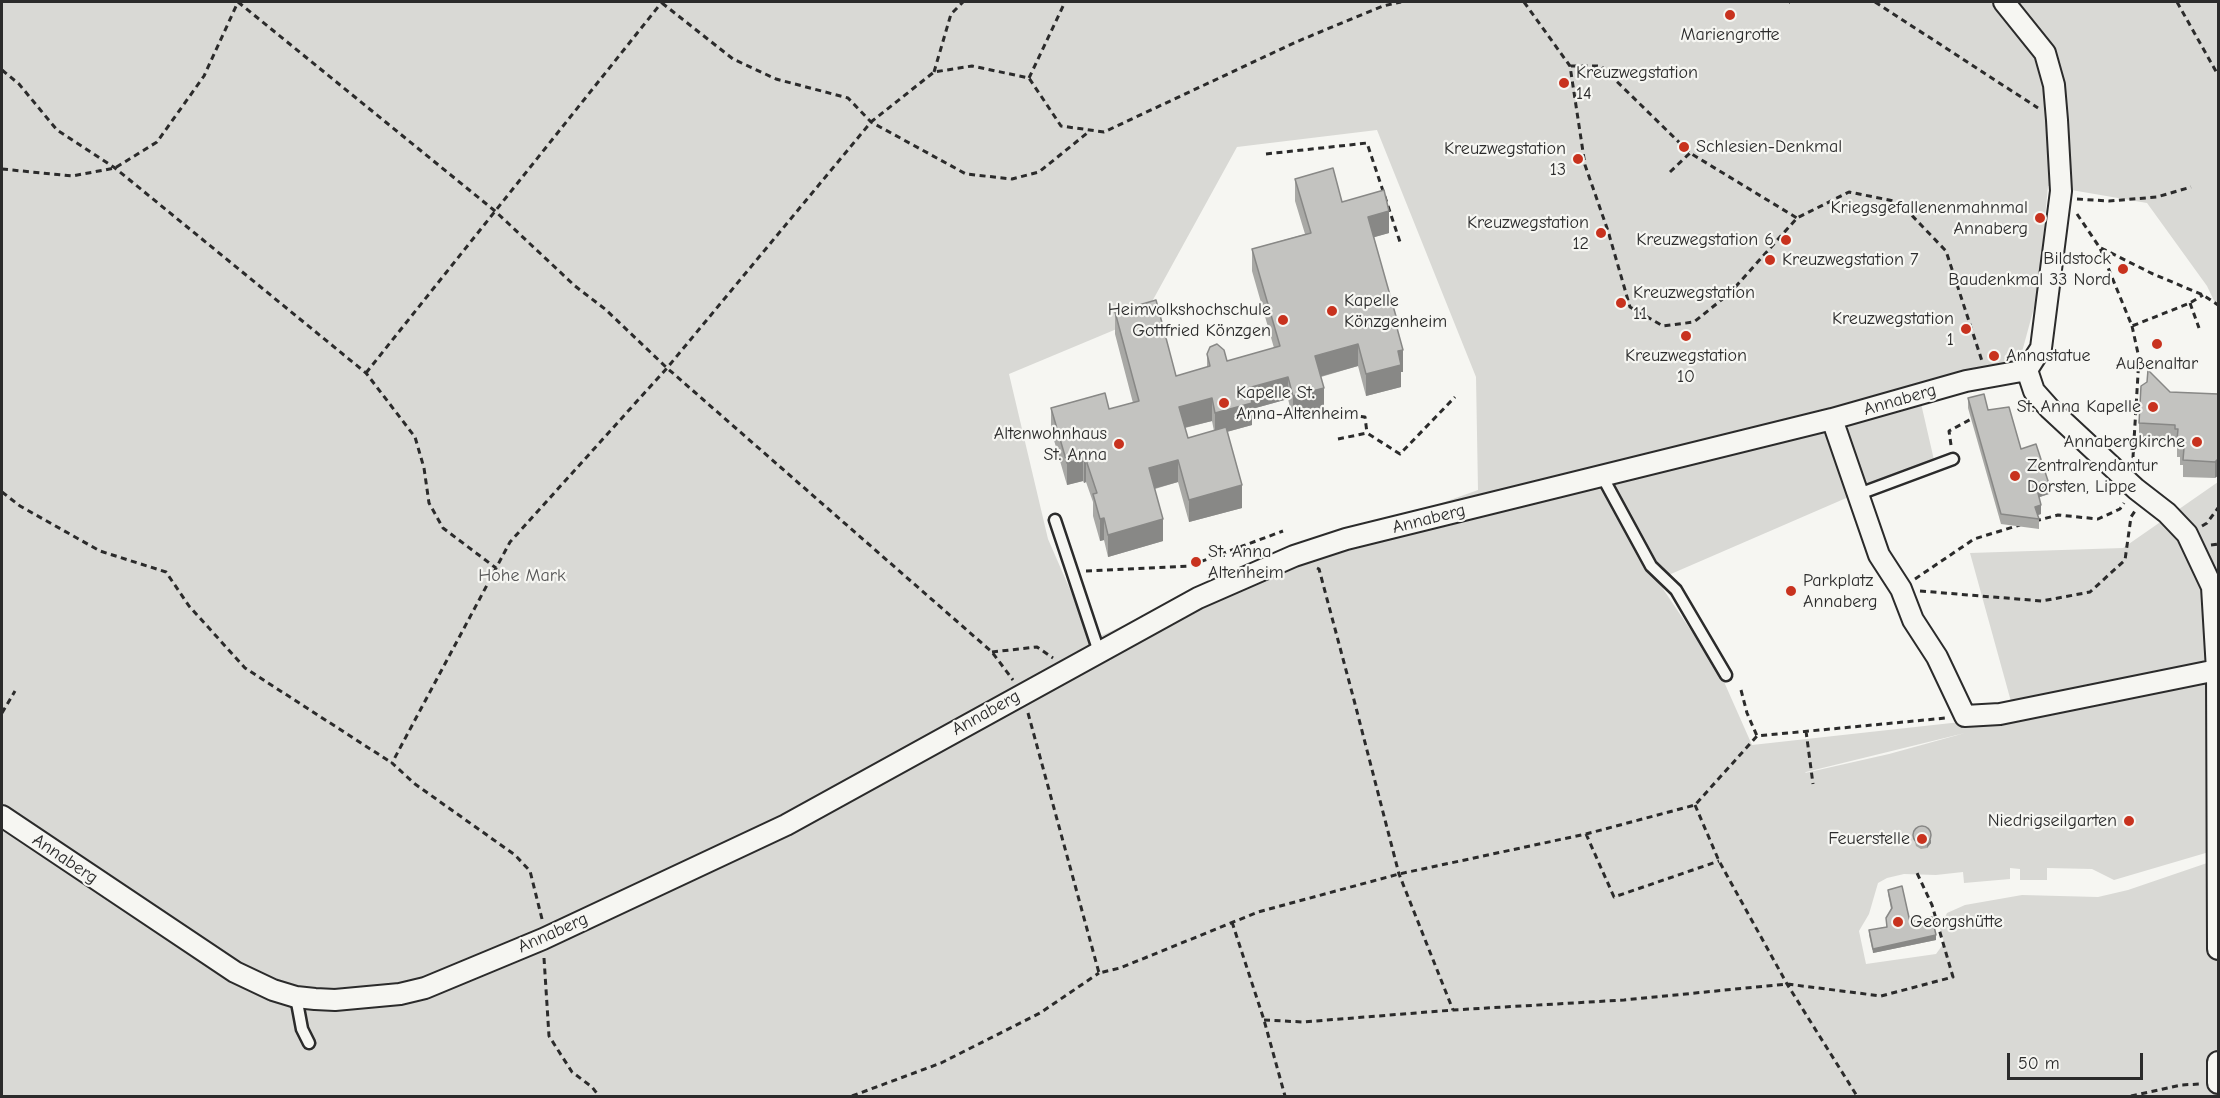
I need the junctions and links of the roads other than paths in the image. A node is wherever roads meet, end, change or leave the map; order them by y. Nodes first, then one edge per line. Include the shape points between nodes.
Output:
1 (2004, 2) edge
2 (2027, 370) junction
3 (1832, 419) junction
4 (1953, 459) road end
5 (1602, 476) junction
6 (1859, 494) junction
7 (1055, 520) dead end
8 (1099, 652) junction
9 (2217, 670) junction
10 (1726, 675) dead end
11 (2, 816) edge
12 (2218, 949) edge
13 (296, 997) junction
14 (309, 1043) dead end
15 (2218, 1062) edge
16 (2218, 1083) edge

1 - 2 street via 2044,53 2054,86 2064,195 2041,348
2 - 3 street, Annaberg via 1976,379
2 - 9 street via 2034,391 2050,409 2187,534 2212,587
3 - 5 street, Annaberg
3 - 6 street
4 - 6 lane
5 - 8 street, Annaberg via 1346,539 1294,556 1198,598
5 - 10 lane via 1652,566 1676,590
6 - 9 street via 1879,555 1901,589 1913,620 1937,657 1965,716 2000,714
7 - 8 lane
8 - 13 street, Annaberg via 786,825 543,939 425,988 400,994 335,1000
9 - 12 street
11 - 13 street, Annaberg via 235,972
13 - 14 lane
15 - 16 street

